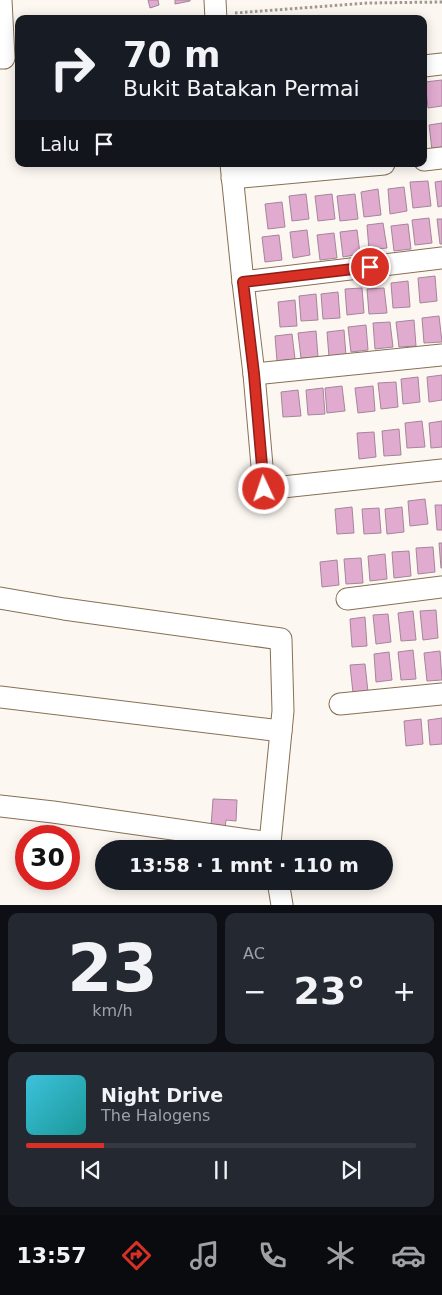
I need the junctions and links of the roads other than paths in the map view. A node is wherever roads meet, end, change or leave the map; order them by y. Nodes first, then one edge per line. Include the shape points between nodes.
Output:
1 (1, 0) edge
2 (0, 58) edge
3 (442, 64) edge
4 (427, 66) edge
5 (442, 158) edge
6 (427, 160) edge
7 (319, 167) edge
8 (232, 171) edge
9 (442, 258) edge
10 (243, 282) junction
11 (442, 355) edge
12 (254, 374) junction
13 (442, 470) edge
14 (442, 587) edge
15 (0, 598) edge
16 (347, 599) dead end
17 (442, 694) edge
18 (0, 697) edge
19 (340, 704) dead end
20 (281, 730) junction
21 (0, 806) edge
22 (232, 840) edge
23 (271, 840) edge
24 (280, 890) edge
25 (282, 905) edge

1 - 2 street via 4,58
3 - 4 street
5 - 6 street
7 - 8 street
8 - 10 street
9 - 10 street
10 - 12 street
11 - 12 street
12 - 13 street via 264,489
14 - 16 street
15 - 20 street via 281,639
17 - 19 street
18 - 20 street
20 - 23 street
21 - 22 street
24 - 25 street

